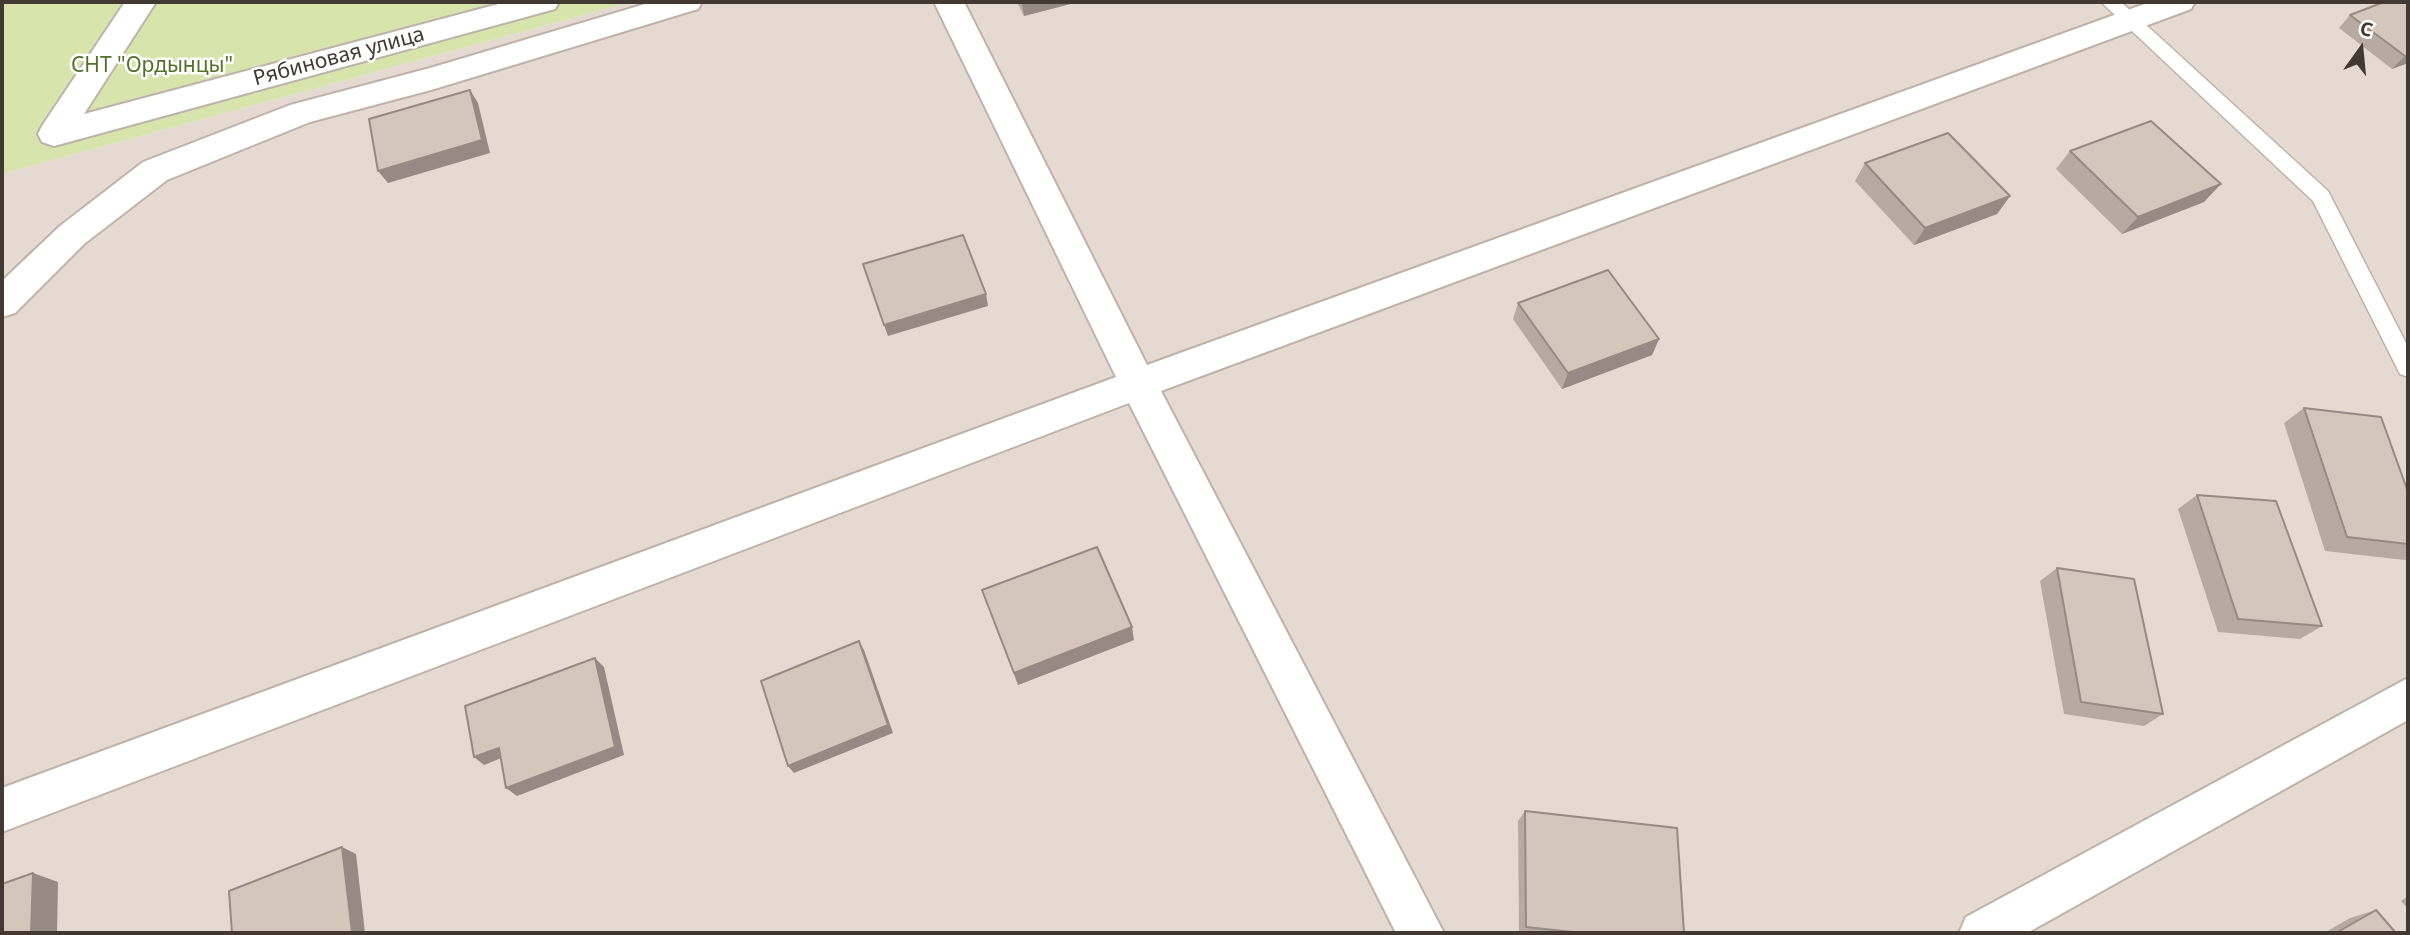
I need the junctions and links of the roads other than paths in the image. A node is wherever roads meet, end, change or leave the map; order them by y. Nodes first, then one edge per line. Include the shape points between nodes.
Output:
1 (141, 2) edge
2 (544, 2) edge
3 (687, 2) edge
4 (949, 2) edge
5 (2180, 2) edge
6 (2120, 11) edge
7 (2, 303) edge
8 (2408, 368) edge
9 (1138, 384) junction
10 (2408, 698) edge
11 (2, 810) edge
12 (1420, 933) edge
13 (1982, 933) edge

1 - 2 street, Рябиновая улица via 54,134
3 - 7 street via 301,113 155,171 72,235
4 - 9 street
5 - 6 street
6 - 8 lane via 2321,196
6 - 9 street
9 - 11 street
9 - 12 street
10 - 13 street

